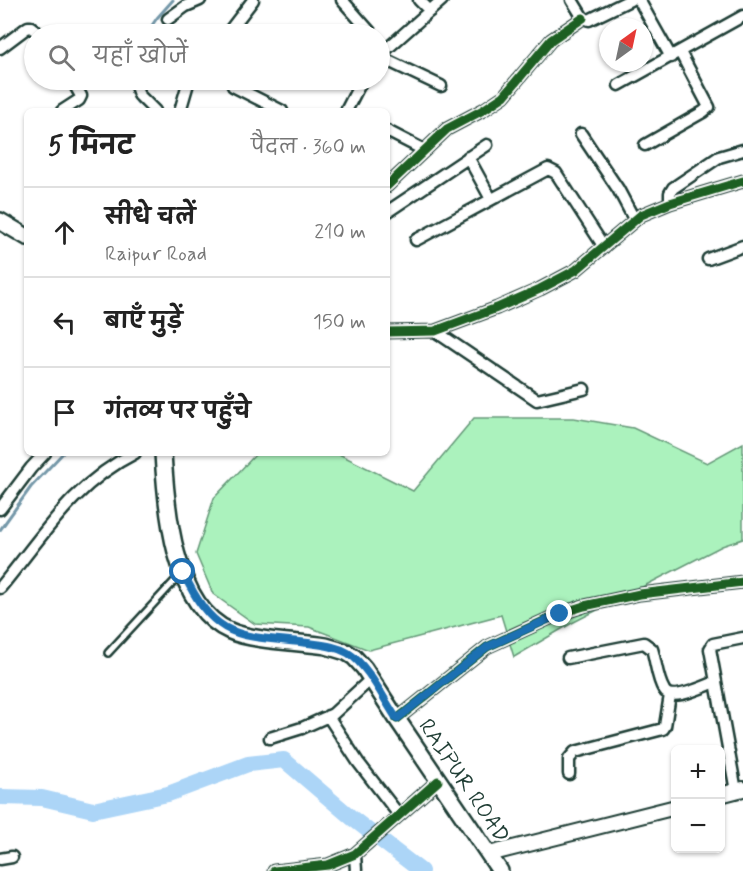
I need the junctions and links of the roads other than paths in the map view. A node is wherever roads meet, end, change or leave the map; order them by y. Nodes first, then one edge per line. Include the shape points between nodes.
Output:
1 (200, 0) edge
2 (253, 0) edge
3 (342, 0) edge
4 (419, 0) edge
5 (442, 0) edge
6 (572, 0) edge
7 (630, 0) edge
8 (639, 0) edge
9 (430, 11) junction
10 (743, 16) edge
11 (583, 18) junction
12 (168, 19) dead end
13 (235, 24) edge
14 (363, 24) edge
15 (24, 30) edge
16 (390, 44) edge
17 (0, 48) edge
18 (676, 55) junction
19 (390, 56) edge
20 (619, 85) dead end
21 (441, 86) dead end
22 (78, 90) edge
23 (137, 90) edge
24 (186, 90) edge
25 (241, 90) edge
26 (357, 90) edge
27 (67, 108) edge
28 (152, 108) edge
29 (181, 108) edge
30 (276, 108) edge
31 (348, 108) edge
32 (390, 133) edge
33 (581, 134) dead end
34 (487, 145) dead end
35 (645, 145) dead end
36 (424, 150) junction
37 (743, 150) edge
38 (468, 157) junction
39 (743, 181) edge
40 (390, 183) edge
41 (491, 199) junction
42 (670, 203) junction
43 (390, 210) edge
44 (634, 219) junction
45 (0, 221) edge
46 (24, 235) edge
47 (416, 240) dead end
48 (743, 246) edge
49 (604, 247) junction
50 (708, 258) dead end
51 (435, 331) junction
52 (390, 332) edge
53 (584, 388) dead end
54 (42, 456) edge
55 (130, 456) edge
56 (163, 456) edge
57 (0, 509) edge
58 (183, 572) junction
59 (743, 582) edge
60 (0, 588) edge
61 (743, 638) edge
62 (108, 653) dead end
63 (568, 658) dead end
64 (371, 679) junction
65 (716, 682) junction
66 (670, 695) junction
67 (328, 716) junction
68 (397, 719) junction
69 (270, 738) dead end
70 (569, 774) dead end
71 (438, 782) junction
72 (740, 790) edge
73 (725, 794) edge
74 (671, 808) edge
75 (399, 815) junction
76 (355, 854) junction
77 (489, 854) junction
78 (12, 857) dead end
79 (0, 860) edge
80 (274, 871) edge
81 (356, 871) edge
82 (500, 871) edge

1 - 12 street
2 - 13 street
3 - 14 street
4 - 9 street
5 - 9 street
6 - 11 street
7 - 11 street via 592,19
8 - 18 street
9 - 16 street
10 - 18 street
11 - 36 street via 551,40 504,96 447,129
15 - 17 street
18 - 20 street
18 - 35 street via 709,107
19 - 21 street
22 - 27 street via 79,100
23 - 28 street
24 - 29 street
25 - 30 street
26 - 31 street
32 - 36 street
33 - 44 street
34 - 38 street
36 - 40 street
37 - 42 street via 719,157 673,188
38 - 41 street
38 - 43 street
39 - 42 street
41 - 47 street
41 - 49 street via 550,169
42 - 44 street
44 - 49 street
45 - 46 main road
48 - 50 street
49 - 51 street via 576,270 540,289
51 - 52 street
51 - 53 street via 537,400
54 - 57 street
55 - 60 street via 86,485
56 - 58 main road, RAIPUR ROAD via 165,499
58 - 62 lane
58 - 64 main road, RAIPUR ROAD via 207,613 230,631 339,648 354,657
59 - 68 street via 640,594 560,614 487,647
61 - 65 street via 711,647
63 - 66 street via 644,643 652,649 663,690
64 - 67 street
64 - 68 main road, RAIPUR ROAD
65 - 66 street
65 - 72 street
66 - 70 street via 663,729 575,752 569,759
67 - 69 street
67 - 75 street
68 - 71 main road, RAIPUR ROAD
71 - 75 street
71 - 77 main road, RAIPUR ROAD
72 - 73 street
74 - 77 street
75 - 76 street
76 - 80 street via 328,866
76 - 81 street
77 - 82 main road, RAIPUR ROAD
78 - 79 street

